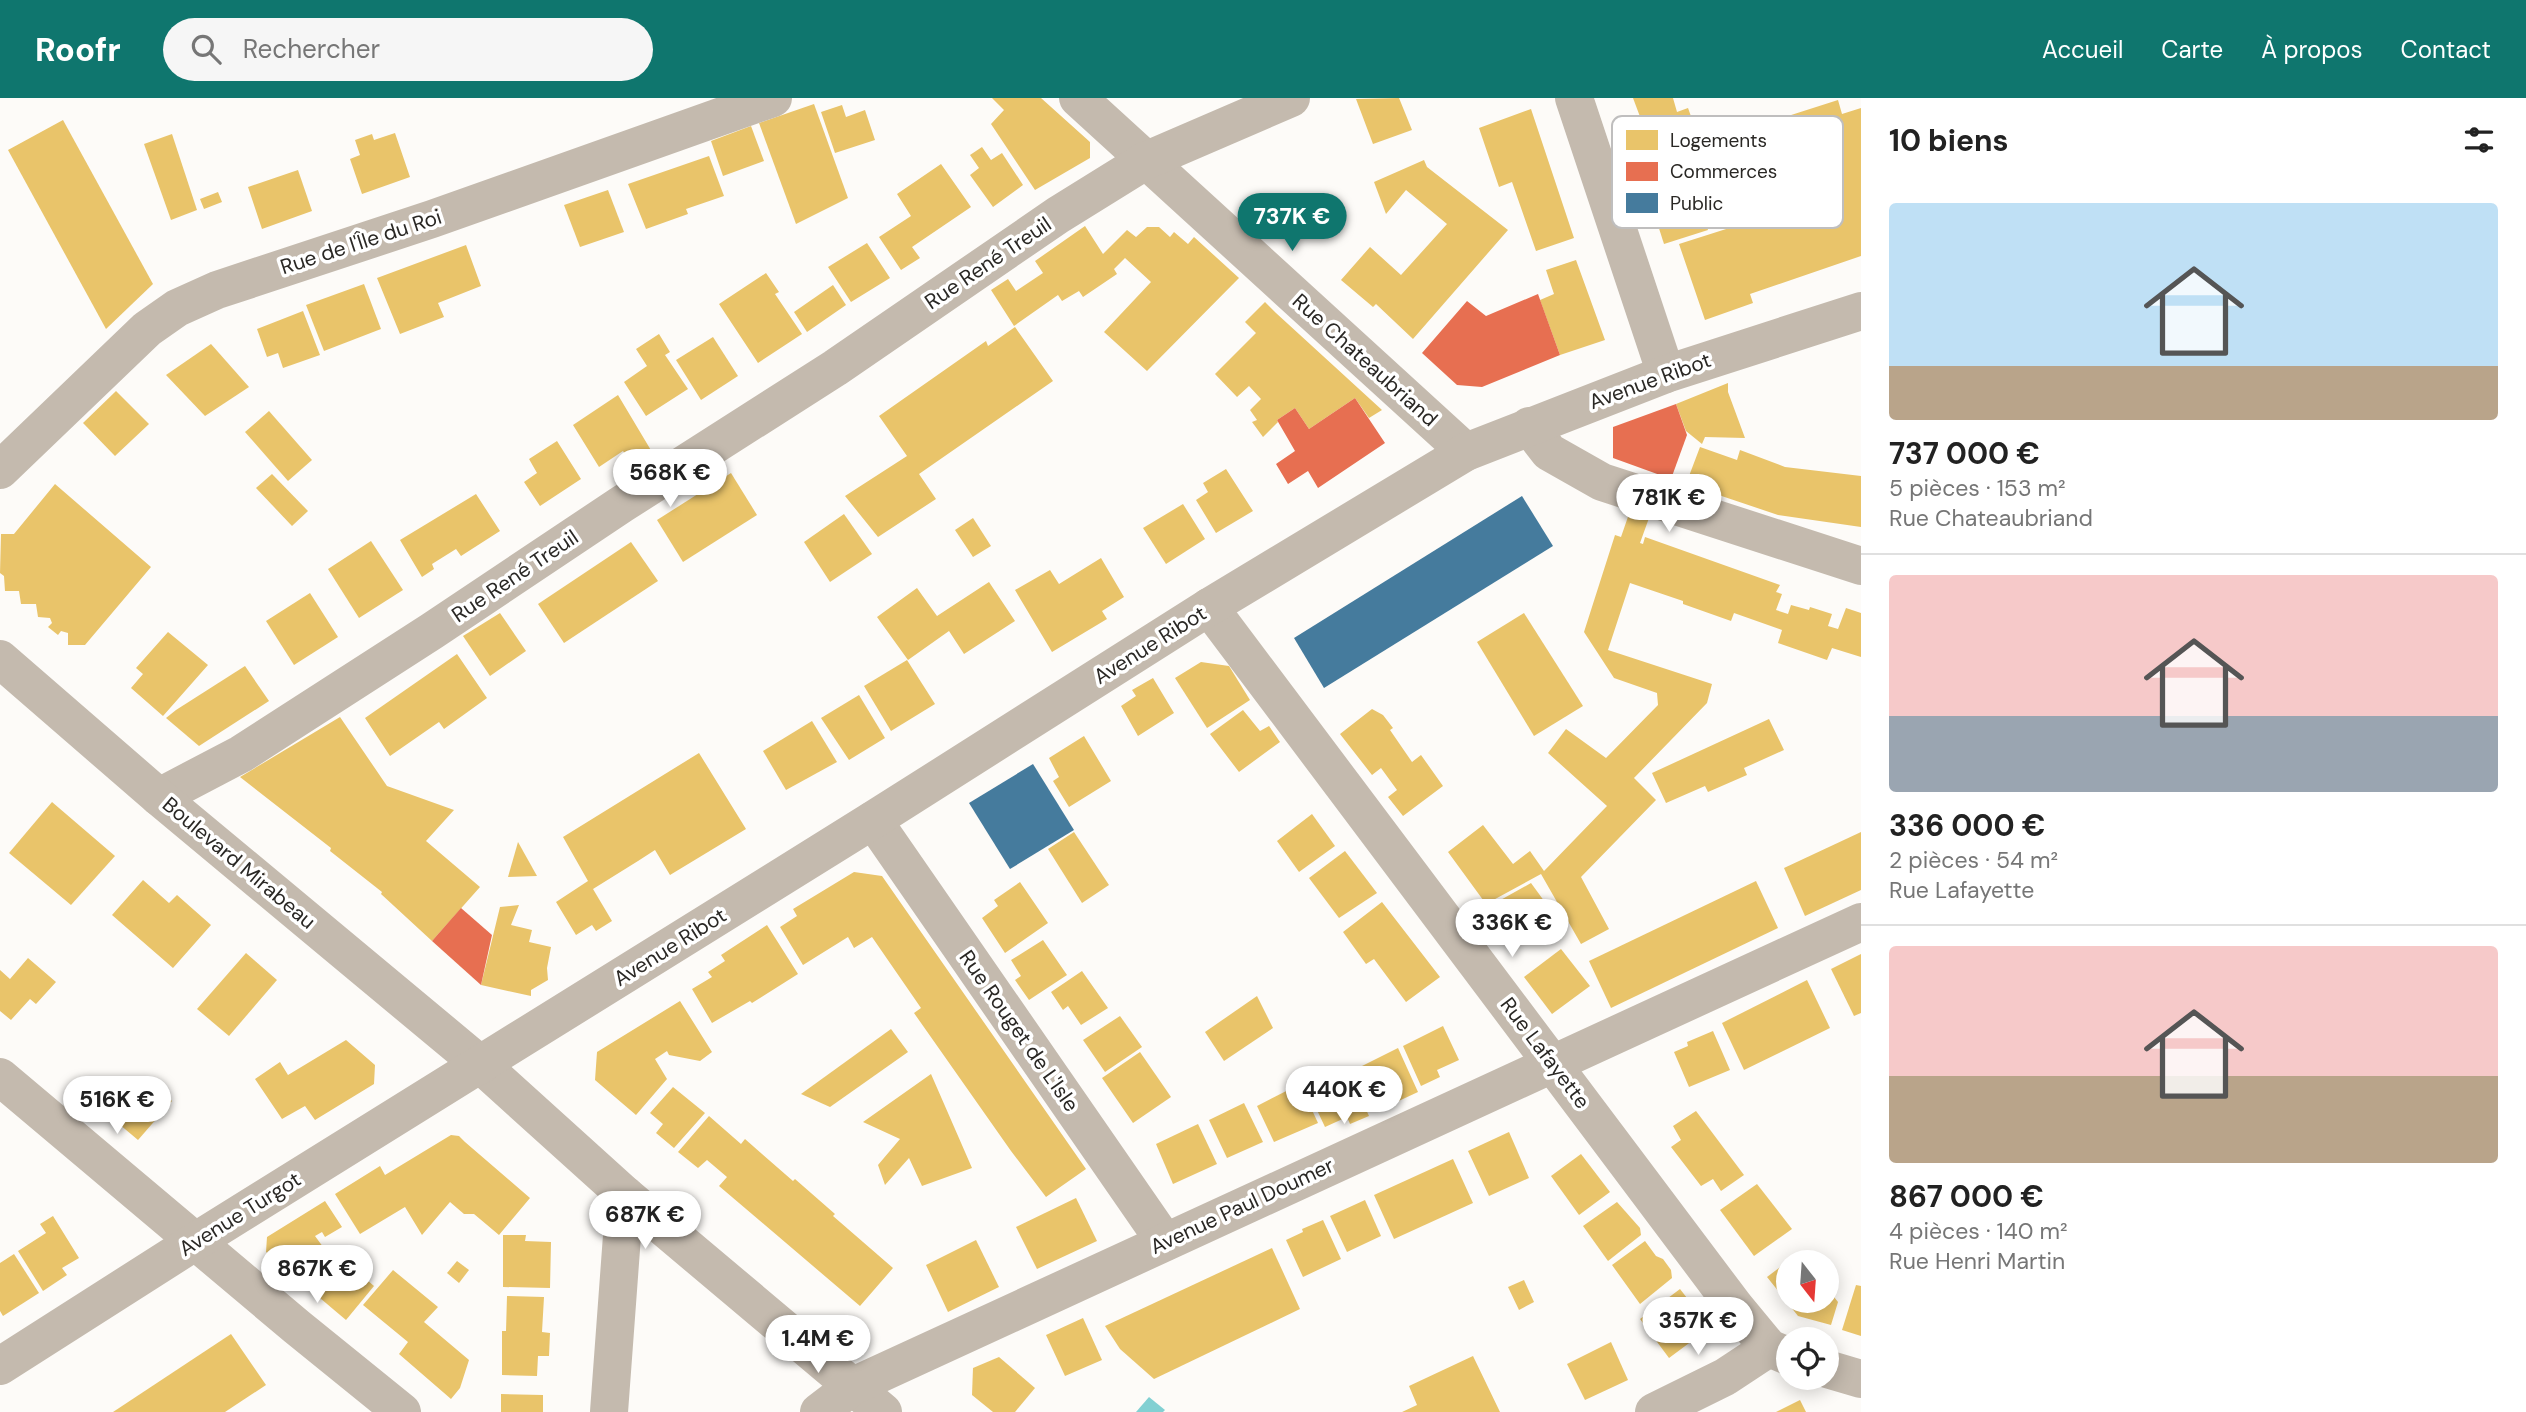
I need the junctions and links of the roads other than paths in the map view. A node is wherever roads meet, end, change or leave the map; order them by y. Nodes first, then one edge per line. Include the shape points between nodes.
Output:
1 (773, 98) edge
2 (1077, 98) edge
3 (1291, 98) edge
4 (1574, 98) edge
5 (1145, 161) junction
6 (1612, 212) edge
7 (1617, 228) edge
8 (1861, 311) edge
9 (1666, 373) junction
10 (1529, 426) junction
11 (1466, 452) junction
12 (0, 470) edge
13 (1861, 566) edge
14 (1209, 607) junction
15 (0, 659) edge
16 (159, 797) junction
17 (873, 820) junction
18 (1861, 922) edge
19 (1552, 1062) junction
20 (481, 1065) junction
21 (0, 1077) edge
22 (625, 1195) junction
23 (196, 1241) junction
24 (1165, 1242) junction
25 (1776, 1349) edge
26 (1776, 1353) edge
27 (0, 1366) edge
28 (1839, 1372) edge
29 (1861, 1378) edge
30 (853, 1386) junction
31 (402, 1412) edge
32 (609, 1412) edge
33 (819, 1412) edge
34 (883, 1412) edge
35 (1654, 1412) edge

1 - 12 street, Rue de l'Île du Roi via 216,290 177,308 147,329
2 - 5 street, Rue Chateaubriand
3 - 5 street, Rue René Treuil
4 - 6 street
5 - 11 street, Rue Chateaubriand
5 - 16 street, Rue René Treuil via 432,631 241,754
7 - 9 street
8 - 9 street, Avenue Ribot
9 - 10 street, Avenue Ribot
10 - 11 street, Avenue Ribot
10 - 13 street via 1549,452 1602,482
11 - 14 street, Avenue Ribot
14 - 17 street, Avenue Ribot
14 - 19 street, Rue Lafayette
15 - 16 street, Boulevard Mirabeau
16 - 20 street, Boulevard Mirabeau
17 - 20 street, Avenue Ribot
17 - 24 street, Rue Rouget de L'Isle
18 - 19 street, Avenue Paul Doumer
19 - 24 street, Avenue Paul Doumer
19 - 25 street, Rue Lafayette via 1727,1296
20 - 22 street, Boulevard Mirabeau
20 - 23 street, Avenue Turgot
21 - 23 street
22 - 30 street, Boulevard Mirabeau
22 - 32 street
23 - 27 street, Avenue Turgot
23 - 31 street
24 - 30 street, Avenue Paul Doumer
26 - 35 street
28 - 29 street
30 - 33 street, Avenue Paul Doumer
30 - 34 street, Boulevard Mirabeau

